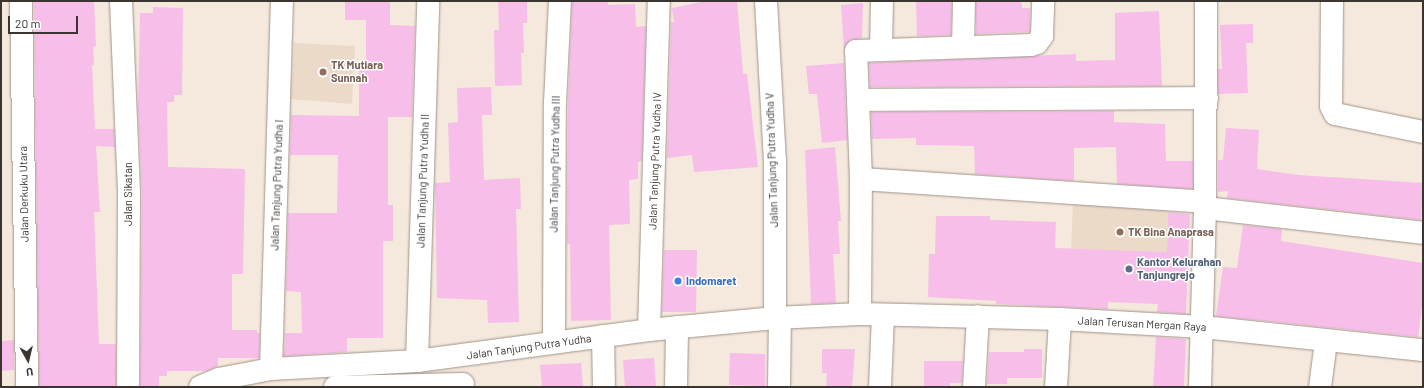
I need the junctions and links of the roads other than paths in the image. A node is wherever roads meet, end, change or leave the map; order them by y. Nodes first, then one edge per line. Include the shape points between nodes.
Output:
1 (21, 1) edge
2 (121, 1) edge
3 (282, 1) edge
4 (428, 1) edge
5 (560, 1) edge
6 (659, 1) edge
7 (766, 1) edge
8 (882, 1) edge
9 (964, 1) edge
10 (1043, 1) edge
11 (1206, 1) edge
12 (1332, 1) edge
13 (963, 46) junction
14 (881, 48) junction
15 (1207, 98) junction
16 (858, 100) junction
17 (1423, 132) edge
18 (861, 180) junction
19 (1205, 205) junction
20 (1423, 233) edge
21 (860, 314) junction
22 (883, 315) junction
23 (978, 316) junction
24 (777, 318) junction
25 (1060, 319) junction
26 (649, 325) junction
27 (677, 327) junction
28 (1203, 327) junction
29 (553, 335) junction
30 (603, 336) junction
31 (1326, 342) junction
32 (1423, 350) edge
33 (462, 356) junction
34 (417, 361) junction
35 (271, 369) junction
36 (240, 380) edge
37 (335, 380) edge
38 (463, 386) edge
39 (27, 387) edge
40 (128, 387) edge
41 (200, 387) edge
42 (604, 387) edge
43 (676, 387) edge
44 (779, 387) edge
45 (880, 387) edge
46 (974, 387) edge
47 (1056, 387) edge
48 (1200, 387) edge
49 (1320, 387) edge

1 - 39 street, Jalan Derkuku Utara
2 - 40 street, Jalan Sikatan via 128,193
3 - 35 street, Jalan Tanjung Putra Yudha I
4 - 34 street, Jalan Tanjung Putra Yudha II
5 - 29 street, Jalan Tanjung Putra Yudha III via 555,103
6 - 26 street, Jalan Tanjung Putra Yudha IV
7 - 24 street, Jalan Tanjung Putra Yudha V via 774,161
8 - 14 street
9 - 13 street
10 - 13 street via 1042,36 1037,43
11 - 15 street
12 - 17 street via 1331,106 1335,114
13 - 14 street
14 - 16 street via 856,51
15 - 16 street
15 - 19 street
16 - 18 street
18 - 19 street
18 - 21 street
19 - 20 street
19 - 28 street
21 - 22 street, Jalan Terusan Mergan Raya
21 - 24 street, Jalan Tanjung Putra Yudha
22 - 23 street, Jalan Terusan Mergan Raya
22 - 45 street
23 - 25 street, Jalan Terusan Mergan Raya
23 - 46 street
24 - 27 street, Jalan Tanjung Putra Yudha
24 - 44 street, Jalan Tanjung Putra Yudha V
25 - 28 street, Jalan Terusan Mergan Raya
25 - 47 street
26 - 27 street, Jalan Tanjung Putra Yudha
26 - 30 street, Jalan Tanjung Putra Yudha
27 - 43 street
28 - 31 street, Jalan Terusan Mergan Raya
28 - 48 street
29 - 30 street, Jalan Tanjung Putra Yudha
29 - 33 street, Jalan Tanjung Putra Yudha
30 - 42 street
31 - 32 street, Jalan Terusan Mergan Raya
31 - 49 street
33 - 34 street, Jalan Tanjung Putra Yudha
33 - 38 street
34 - 37 street, Jalan Tanjung Putra Yudha
35 - 36 street, Jalan Tanjung Putra Yudha
35 - 37 street, Jalan Tanjung Putra Yudha
36 - 41 street, Jalan Tanjung Putra Yudha
37 - 38 street

